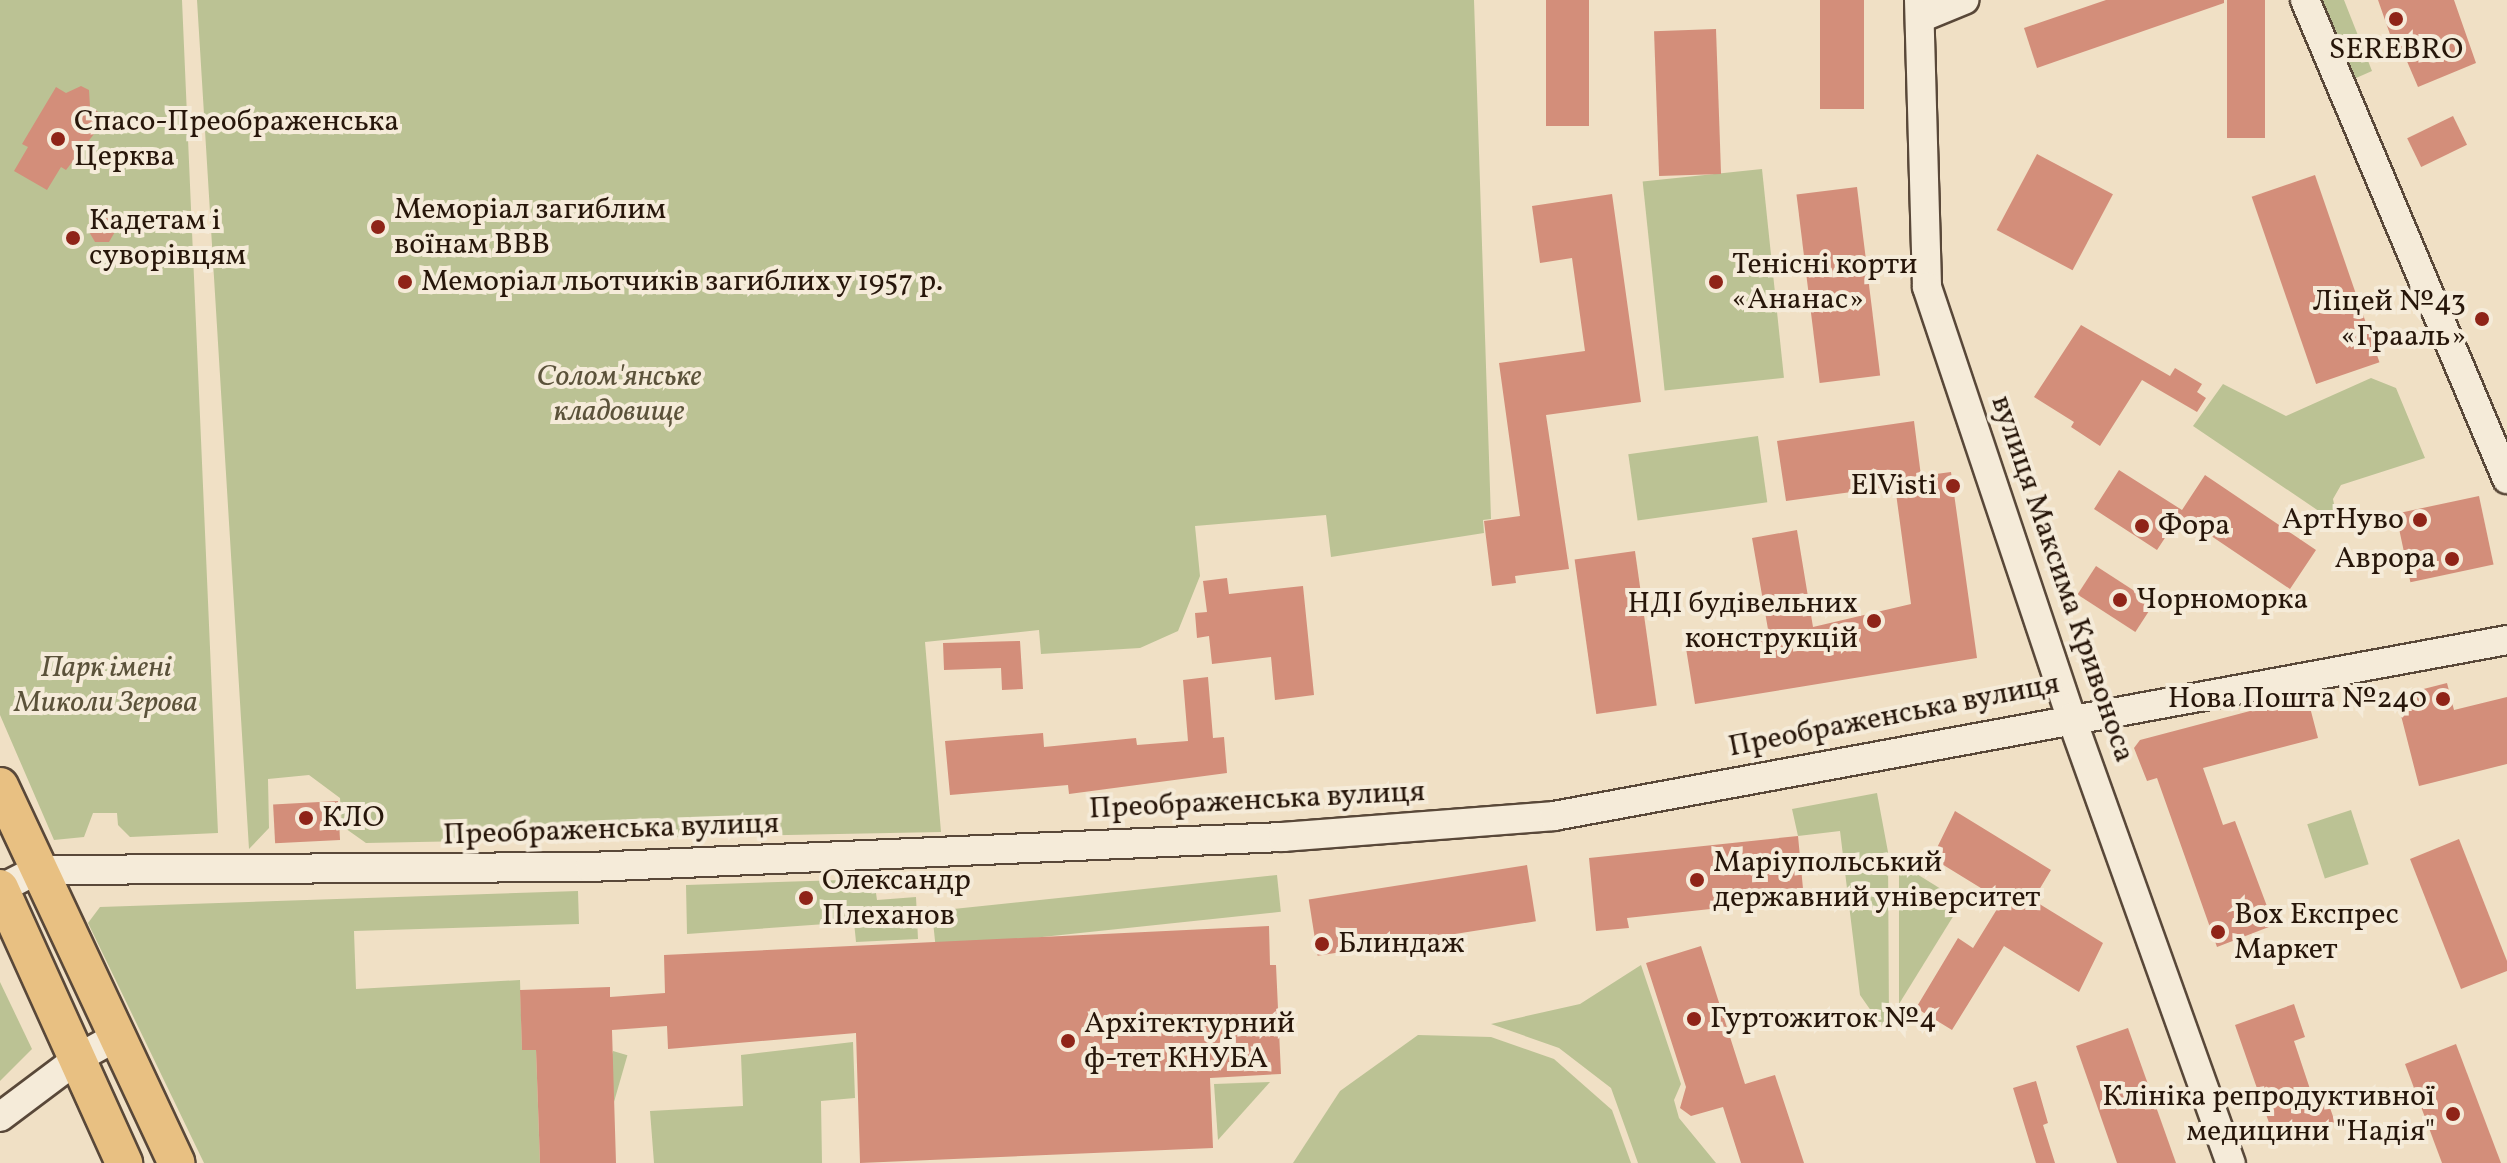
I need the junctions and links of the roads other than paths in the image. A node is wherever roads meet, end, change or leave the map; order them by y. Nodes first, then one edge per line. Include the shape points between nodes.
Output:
1 (1964, 0) edge
2 (2305, 0) edge
3 (1920, 9) edge
4 (2507, 479) edge
5 (2507, 640) edge
6 (2071, 717) junction
7 (0, 786) edge
8 (37, 870) junction
9 (0, 889) edge
10 (120, 1035) junction
11 (80, 1057) junction
12 (0, 1117) edge
13 (124, 1163) edge
14 (177, 1163) edge
15 (2231, 1163) edge

1 - 3 street
2 - 4 street
3 - 6 street, вулиця Максима Кривоноса via 1927,287
5 - 6 street, Преображенська вулиця
6 - 8 street, Преображенська вулиця via 1554,816 1283,837 590,867
6 - 15 street, вулиця Максима Кривоноса
7 - 8 main road
8 - 9 street, Преображенська вулиця
8 - 10 main road
9 - 11 main road
10 - 11 street
10 - 14 main road
11 - 12 street
11 - 13 main road

